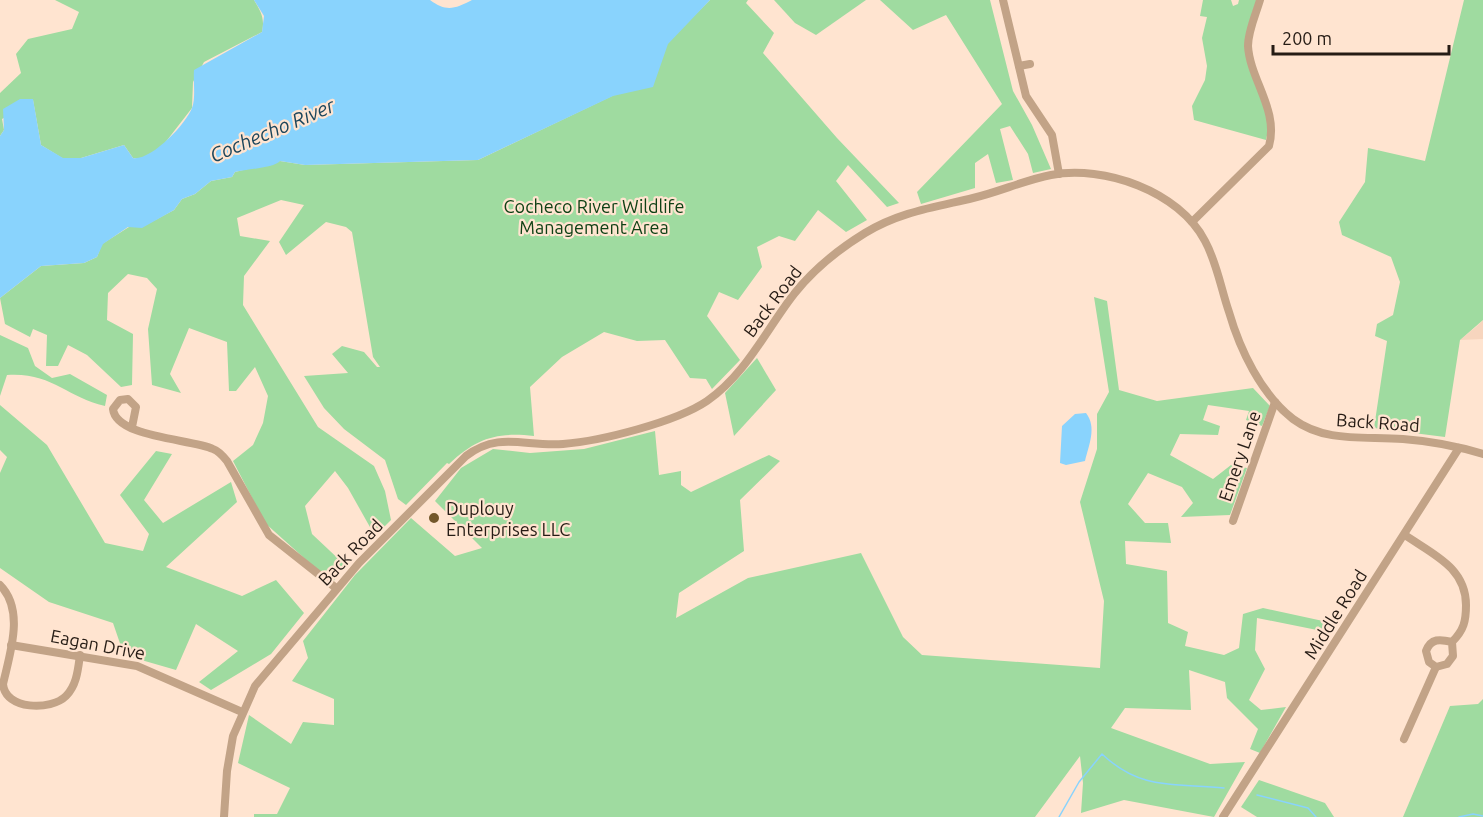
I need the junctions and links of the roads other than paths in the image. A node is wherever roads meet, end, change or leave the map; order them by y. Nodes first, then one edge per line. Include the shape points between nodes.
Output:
1 (1003, 0) edge
2 (1260, 0) edge
3 (1030, 64) dead end
4 (1020, 66) junction
5 (1059, 174) junction
6 (1192, 222) junction
7 (1275, 402) junction
8 (132, 426) dead end
9 (1459, 448) junction
10 (1483, 454) edge
11 (1233, 521) dead end
12 (1405, 535) junction
13 (0, 585) edge
14 (336, 588) junction
15 (1452, 642) junction
16 (11, 645) junction
17 (81, 655) junction
18 (1436, 667) junction
19 (242, 712) junction
20 (1404, 739) dead end
21 (224, 817) edge
22 (1223, 817) edge

1 - 4 street
2 - 6 street via 1248,48 1271,118 1269,146
3 - 4 street
4 - 5 street via 1029,103 1052,135
5 - 6 street, Back Road via 1087,174 1128,183 1165,200
5 - 14 street, Back Road via 915,211 867,232 808,277 730,381 688,411 582,442 496,442 477,448
6 - 7 street, Back Road via 1213,258 1237,337
7 - 9 street, Back Road via 1296,421 1329,435 1412,440
7 - 11 street, Emery Lane
8 - 14 street via 168,440 218,451 268,535
9 - 10 street
9 - 12 street, Middle Road
12 - 15 street via 1454,570 1463,581 1466,622
12 - 22 street, Middle Road
13 - 16 street via 13,607
14 - 19 street, Back Road via 259,681
15 - 18 street via 1452,659
15 - 18 street via 1440,639 1428,646 1427,660
16 - 17 street, Eagan Drive
16 - 17 street via 4,690 10,698 25,704 47,705 68,694
17 - 19 street, Eagan Drive via 137,666
18 - 20 street
19 - 21 street, Back Road via 228,761

